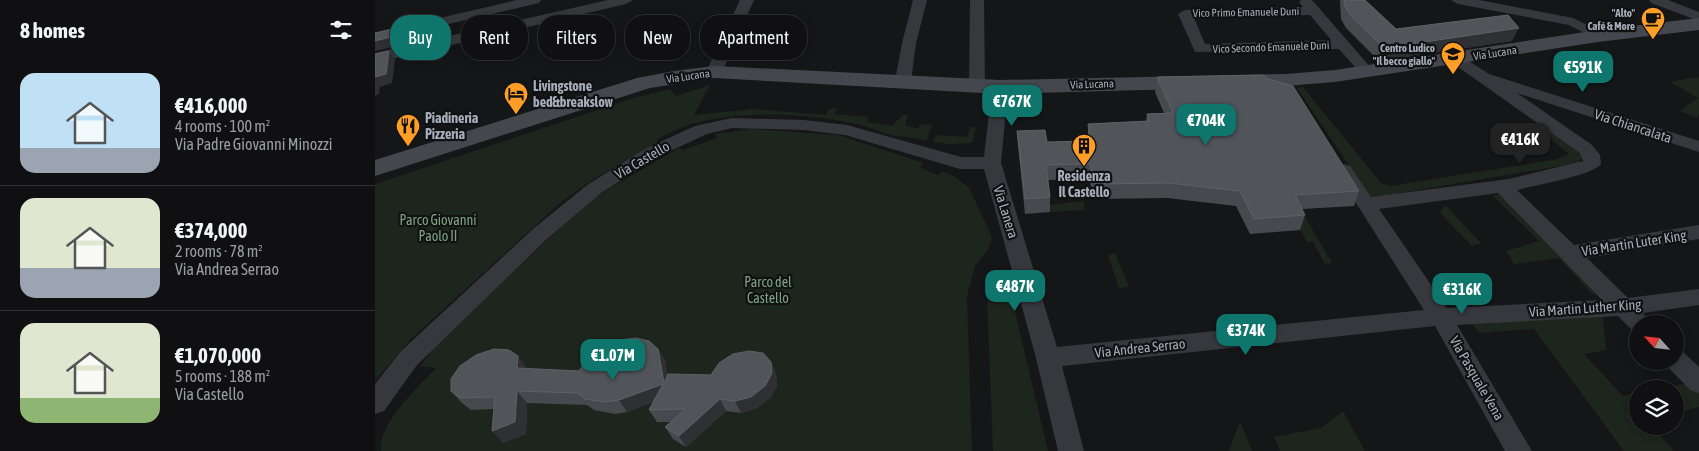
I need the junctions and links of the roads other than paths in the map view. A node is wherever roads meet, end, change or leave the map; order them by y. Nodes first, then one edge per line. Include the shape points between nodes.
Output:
1 (534, 0) edge
2 (626, 0) edge
3 (747, 0) edge
4 (977, 0) edge
5 (1458, 0) edge
6 (1656, 0) edge
7 (912, 4) edge
8 (1309, 5) edge
9 (572, 6) edge
10 (467, 15) edge
11 (461, 16) edge
12 (1699, 16) edge
13 (528, 19) edge
14 (1699, 24) edge
15 (1598, 36) junction
16 (375, 37) edge
17 (461, 39) edge
18 (1343, 44) junction
19 (1200, 49) joint
20 (375, 58) edge
21 (1456, 59) junction
22 (714, 72) junction
23 (1367, 72) junction
24 (1483, 77) junction
25 (903, 82) junction
26 (977, 86) junction
27 (1000, 87) junction
28 (1699, 146) edge
29 (1335, 156) edge
30 (992, 163) junction
31 (375, 168) edge
32 (1501, 186) junction
33 (1365, 204) junction
34 (1699, 232) edge
35 (1570, 253) junction
36 (1699, 297) edge
37 (1623, 307) junction
38 (1631, 315) edge
39 (1441, 316) junction
40 (1047, 358) junction
41 (1684, 367) edge
42 (1699, 383) edge
43 (375, 403) edge
44 (1071, 451) edge
45 (1519, 451) edge

1 - 10 street
2 - 9 street
3 - 22 street
4 - 26 street
5 - 15 street via 1573,22
6 - 12 street
7 - 25 street
8 - 18 street
8 - 19 street, Vico Primo Emanuele Duni via 1185,14
9 - 13 street
11 - 16 street
14 - 15 street, Via Lucana
15 - 21 street, Via Lucana
17 - 20 street
18 - 19 street, Vico Secondo Emanuele Duni
18 - 23 street
21 - 23 street, Via Lucana
21 - 24 street, Via Chiancalata
22 - 25 street, Via Lucana
22 - 31 street, Via Lucana via 645,83
23 - 27 street, Via Lucana via 1291,87
24 - 28 street, Via Chiancalata
24 - 32 street via 1591,155 1592,164
25 - 26 street, Via Lucana
26 - 27 street, Via Lucana
27 - 30 street, Via Lanera
29 - 33 street, Via Pasquale Vena
30 - 40 street, Via Lanera
30 - 43 street, Via Castello via 960,163 828,127 733,123 701,130 651,153 610,178 548,227 409,358
32 - 33 street
32 - 35 street
33 - 39 street, Via Pasquale Vena
34 - 35 street, Via Martin Luter King
35 - 37 street
36 - 37 street, Via Martin Luther King
37 - 38 street
37 - 39 street, Via Martin Luther King
39 - 40 street, Via Andrea Serrao
39 - 45 street, Via Pasquale Vena
40 - 44 street, Via Lanera
41 - 42 street

